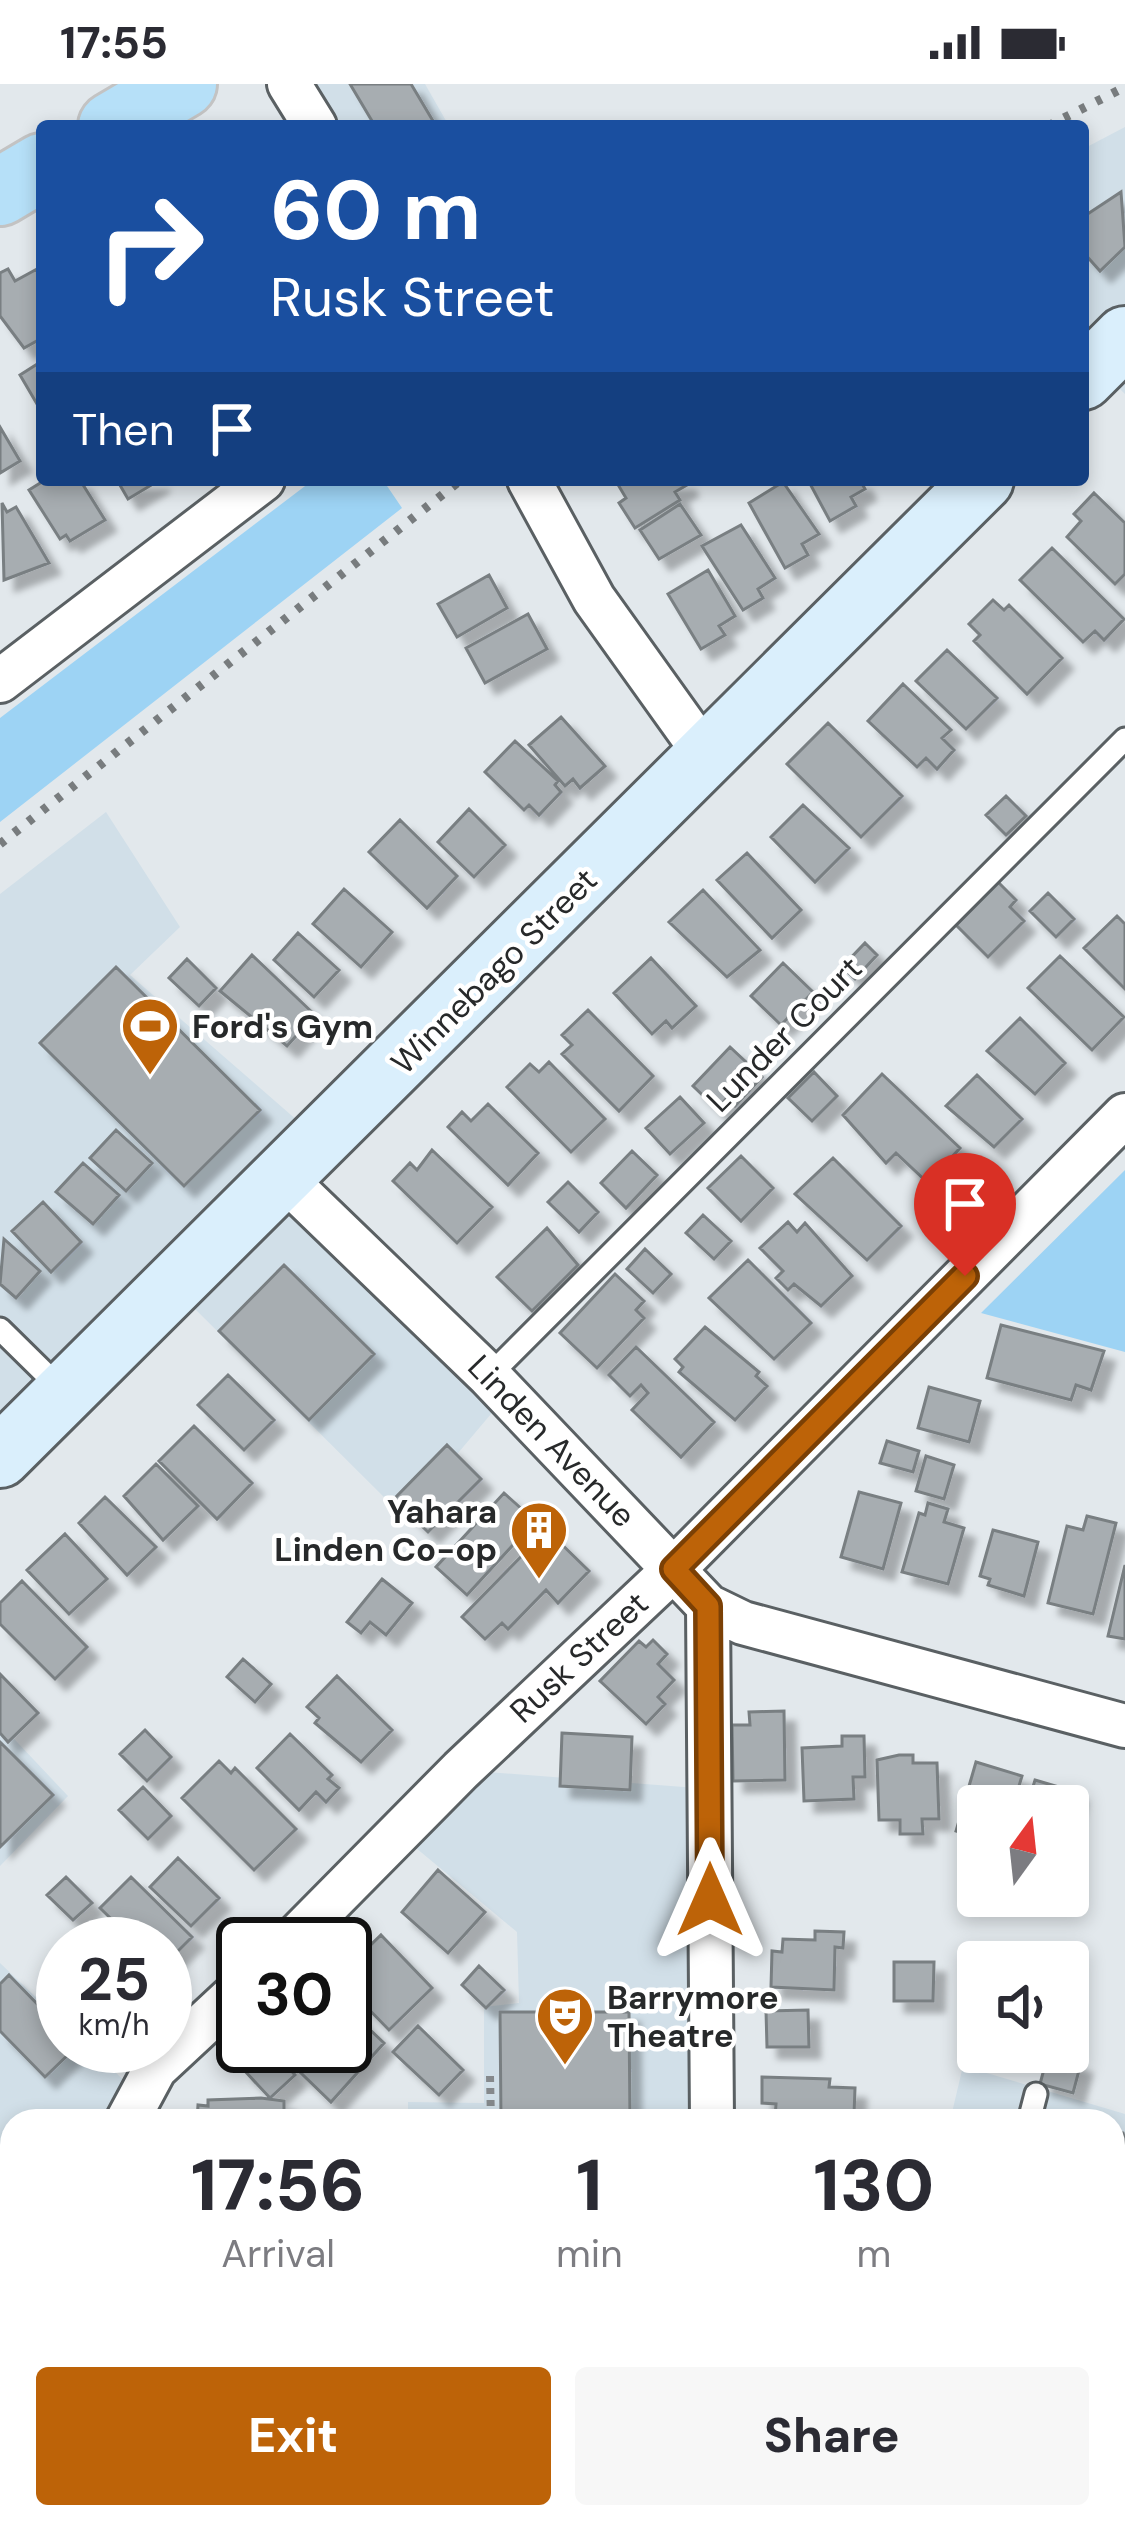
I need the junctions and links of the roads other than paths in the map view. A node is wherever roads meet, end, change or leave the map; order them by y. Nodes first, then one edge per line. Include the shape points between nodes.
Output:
1 (183, 84) edge
2 (290, 84) edge
3 (122, 120) edge
4 (311, 120) edge
5 (36, 171) edge
6 (0, 192) edge
7 (1125, 337) edge
8 (1089, 373) edge
9 (255, 486) edge
10 (532, 486) edge
11 (976, 486) edge
12 (0, 681) edge
13 (1125, 739) edge
14 (707, 757) junction
15 (1125, 1115) edge
16 (285, 1179) junction
17 (0, 1329) edge
18 (489, 1376) junction
19 (64, 1393) junction
20 (0, 1457) edge
21 (674, 1569) junction
22 (708, 1606) junction
23 (1125, 1726) edge
24 (316, 1917) edge
25 (216, 2012) edge
26 (1036, 2094) dead end
27 (133, 2109) edge
28 (712, 2109) edge
29 (1033, 2109) edge

1 - 3 main road
2 - 4 street
5 - 6 main road
7 - 8 street
9 - 12 street
10 - 14 street via 594,599
11 - 14 street, Winnebago Street
13 - 18 lane, Lunder Court
14 - 16 street, Winnebago Street
15 - 21 street, Rusk Street
16 - 18 street, Linden Avenue
16 - 19 street, Winnebago Street
17 - 19 lane
18 - 21 street, Linden Avenue
19 - 20 street, Winnebago Street
21 - 22 street, Linden Avenue
21 - 24 street, Rusk Street
22 - 23 street, Linden Avenue via 743,1623
22 - 28 street
25 - 27 street via 155,2069
26 - 29 lane

